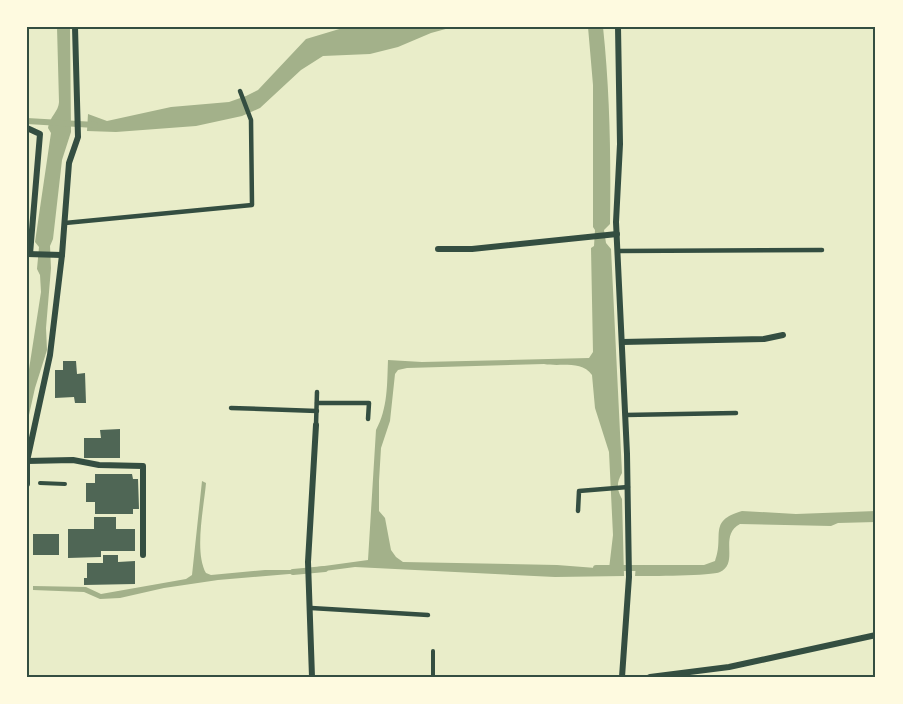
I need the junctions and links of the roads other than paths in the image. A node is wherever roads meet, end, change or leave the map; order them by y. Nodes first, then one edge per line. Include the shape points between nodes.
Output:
1 (75, 27) edge
2 (618, 27) edge
3 (240, 91) dead end
4 (27, 128) edge
5 (65, 223) junction
6 (613, 235) junction
7 (438, 249) dead end
8 (822, 250) dead end
9 (618, 251) junction
10 (28, 254) edge
11 (59, 255) junction
12 (783, 335) dead end
13 (622, 342) junction
14 (317, 392) dead end
15 (317, 402) junction
16 (231, 408) dead end
17 (316, 411) junction
18 (736, 413) dead end
19 (626, 415) junction
20 (368, 419) dead end
21 (316, 424) joint
22 (27, 461) edge
23 (27, 484) edge
24 (625, 487) junction
25 (578, 511) dead end
26 (142, 555) dead end
27 (311, 608) junction
28 (428, 615) dead end
29 (876, 635) edge
30 (312, 677) edge
31 (622, 677) edge
32 (650, 677) edge

1 - 5 street via 78,137 69,163
2 - 6 street via 620,144
3 - 5 lane via 251,120 252,205
4 - 10 street via 40,134
5 - 11 street
6 - 7 street
6 - 9 street
8 - 9 lane
9 - 13 street
10 - 11 street
11 - 22 street via 50,355
12 - 13 street via 764,339
13 - 19 street
14 - 15 lane
15 - 17 lane
15 - 20 lane via 369,403
16 - 17 lane
17 - 21 lane
18 - 19 lane
19 - 24 street
21 - 27 street via 308,562
22 - 23 street
22 - 26 street via 143,466
24 - 25 lane via 579,491
24 - 31 street via 629,577
27 - 28 lane
27 - 30 street
29 - 32 street via 729,667

